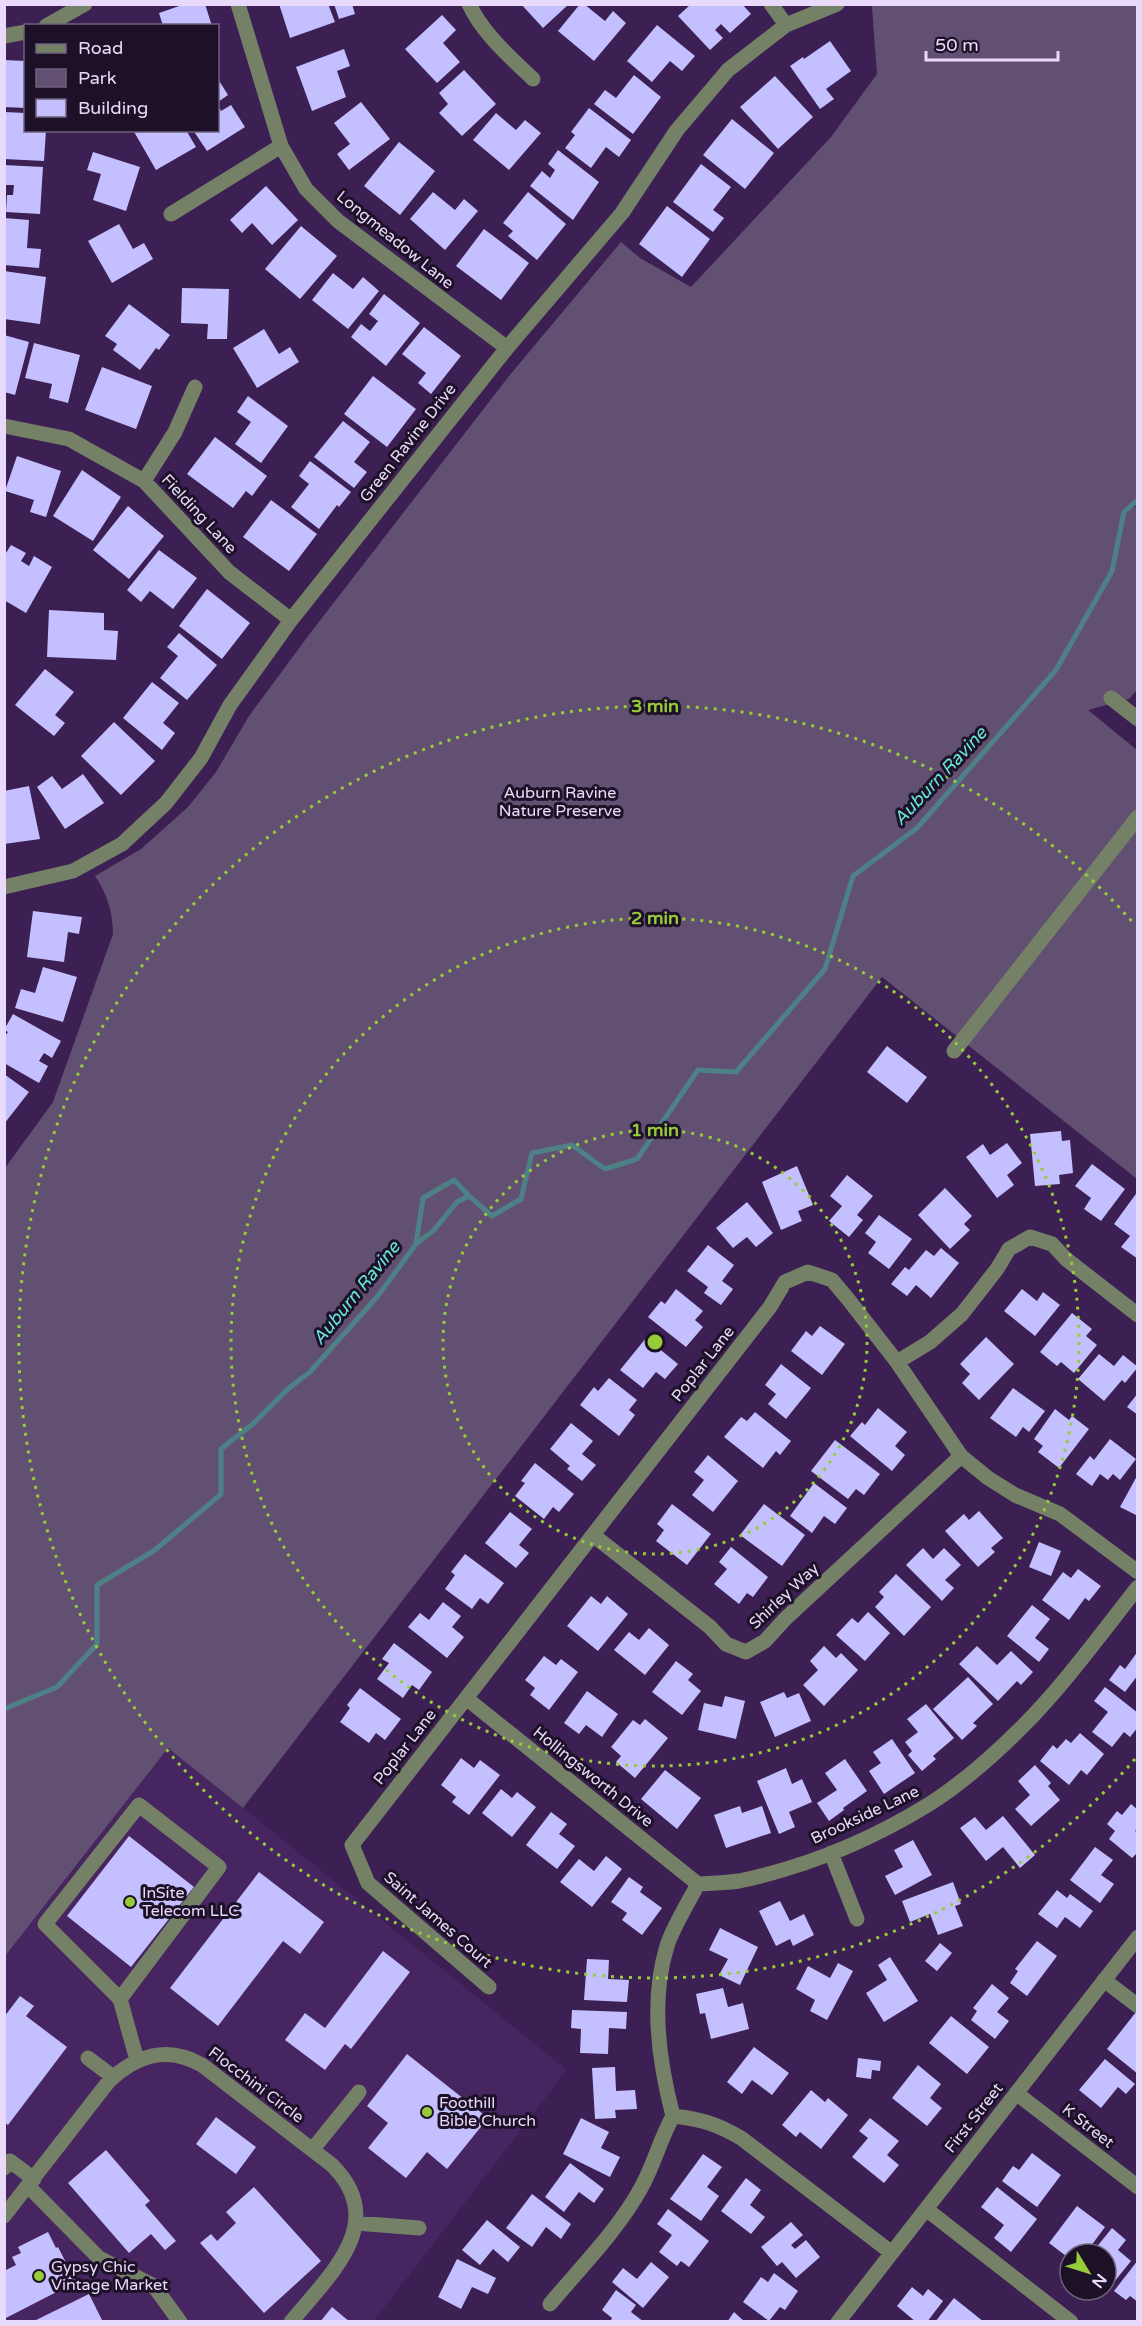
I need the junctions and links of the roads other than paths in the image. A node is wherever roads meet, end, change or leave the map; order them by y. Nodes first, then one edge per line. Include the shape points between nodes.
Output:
1 (86, 4) edge
2 (238, 4) edge
3 (469, 4) edge
4 (771, 4) edge
5 (837, 4) edge
6 (50, 24) edge
7 (786, 25) junction
8 (24, 32) edge
9 (4, 36) edge
10 (533, 78) dead end
11 (280, 147) junction
12 (171, 214) dead end
13 (507, 348) junction
14 (195, 387) dead end
15 (4, 426) edge
16 (144, 481) junction
17 (291, 620) junction
18 (1111, 698) dead end
19 (1137, 719) edge
20 (1137, 817) edge
21 (4, 887) edge
22 (954, 1051) dead end
23 (1137, 1315) edge
24 (897, 1362) junction
25 (961, 1456) junction
26 (593, 1535) junction
27 (1137, 1572) edge
28 (1137, 1587) edge
29 (466, 1698) junction
30 (352, 1845) joint
31 (831, 1853) junction
32 (698, 1884) junction
33 (857, 1918) dead end
34 (1137, 1937) edge
35 (1104, 1980) junction
36 (489, 1987) dead end
37 (120, 1999) junction
38 (1137, 2006) edge
39 (88, 2058) dead end
40 (137, 2060) junction
41 (113, 2077) junction
42 (359, 2092) dead end
43 (1016, 2093) junction
44 (673, 2116) junction
45 (312, 2150) junction
46 (4, 2168) edge
47 (31, 2182) junction
48 (1137, 2187) edge
49 (926, 2209) junction
50 (4, 2216) edge
51 (356, 2223) junction
52 (419, 2228) dead end
53 (892, 2253) junction
54 (550, 2304) dead end
55 (180, 2322) edge
56 (291, 2322) edge
57 (838, 2322) edge
58 (1071, 2322) edge

1 - 6 street
2 - 11 street, Longmeadow Lane
3 - 10 street via 500,48
4 - 7 street
5 - 7 street, Green Ravine Drive
7 - 13 street, Green Ravine Drive via 728,70 713,87 676,130 622,213
8 - 9 street
11 - 12 street
11 - 13 street, Longmeadow Lane via 306,189 338,221
13 - 17 street, Green Ravine Drive
14 - 16 street via 175,432
15 - 16 street, Fielding Lane via 69,439
16 - 17 street, Fielding Lane via 229,572
17 - 21 street, Green Ravine Drive via 230,705 201,758 159,810 122,844 73,871
18 - 19 street
20 - 22 street
23 - 24 street via 1052,1244 1030,1237 1009,1249 962,1314 930,1342
24 - 25 street, Poplar Lane
24 - 26 street, Poplar Lane via 832,1280 808,1272 785,1282 770,1307
25 - 26 street, Shirley Way via 765,1641 746,1652 726,1644
25 - 27 street, Poplar Lane via 1015,1495 1060,1514
26 - 29 street, Poplar Lane
28 - 31 street, Brookside Lane via 1063,1681 1022,1727 980,1765 933,1802
29 - 30 street, Poplar Lane
29 - 32 street, Hollingsworth Drive
30 - 36 street, Saint James Court via 368,1883
31 - 32 street, Brookside Lane via 737,1881
31 - 33 street
32 - 44 street via 667,1945 658,1994 660,2048
34 - 35 street, First Street
35 - 38 street
35 - 43 street, First Street
37 - 37 street via 45,1924 139,1804 219,1867
37 - 40 street
39 - 41 street
40 - 41 street, Flocchini Circle
40 - 45 street, Flocchini Circle via 157,2055 189,2058
41 - 47 street, Flocchini Circle
42 - 45 street
43 - 48 street, K Street
43 - 49 street, First Street
44 - 53 street via 720,2125 741,2138
44 - 54 street via 652,2167 623,2216
45 - 51 street, Flocchini Circle via 343,2176 351,2190
46 - 47 street via 10,2161
47 - 50 street, Flocchini Circle
47 - 55 street via 99,2258 154,2286
49 - 53 street, First Street
49 - 58 street
51 - 52 street
51 - 56 street, Flocchini Circle via 343,2257
53 - 57 street, First Street

